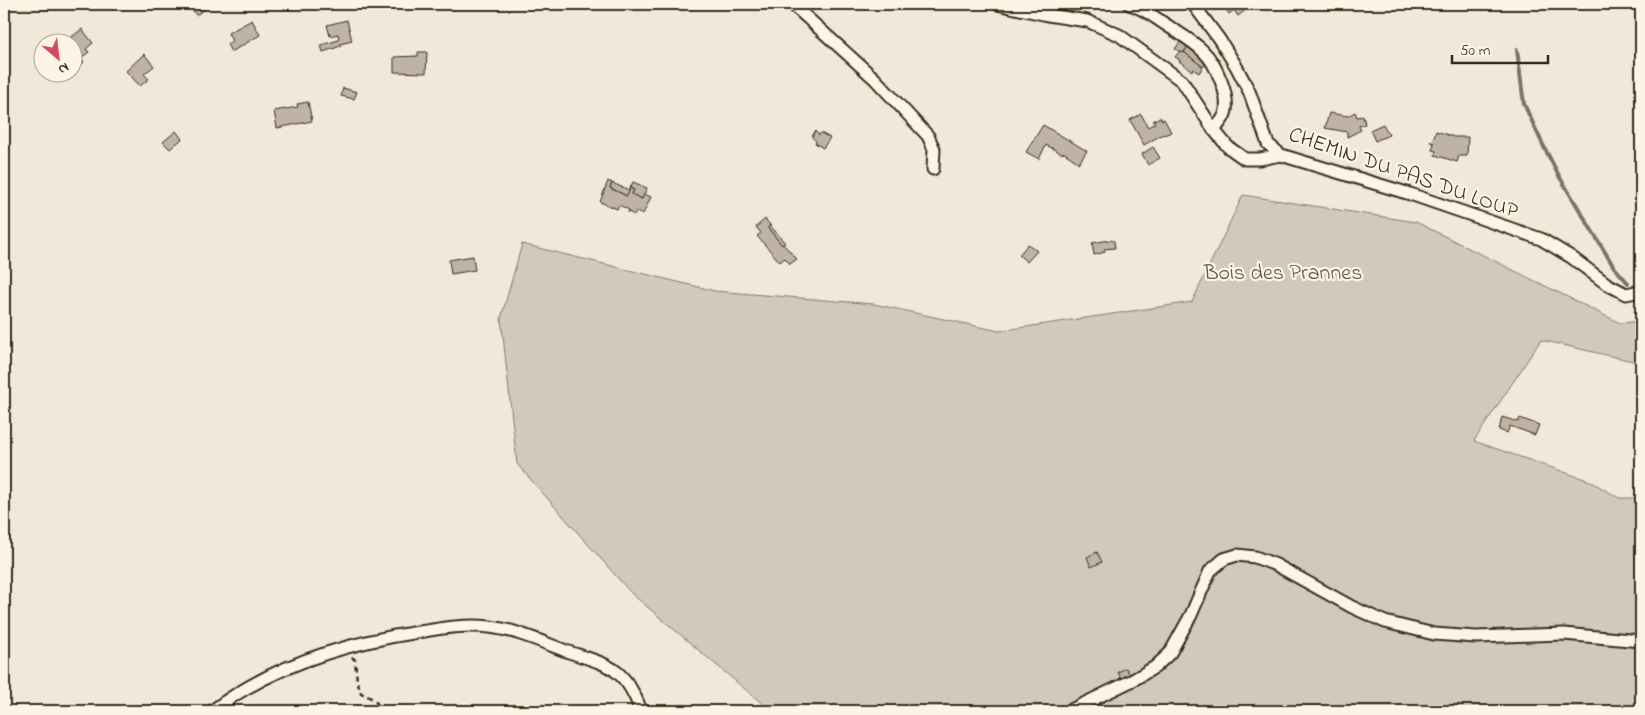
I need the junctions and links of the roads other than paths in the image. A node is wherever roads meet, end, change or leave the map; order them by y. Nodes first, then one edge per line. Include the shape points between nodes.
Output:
1 (792, 4) edge
2 (996, 4) edge
3 (1129, 4) edge
4 (1192, 4) edge
5 (1214, 130) junction
6 (1282, 154) junction
7 (933, 169) dead end
8 (1641, 290) edge
9 (1641, 641) edge
10 (212, 711) edge
11 (641, 711) edge
12 (1069, 711) edge

1 - 7 street via 875,79 928,136 934,149
2 - 5 street via 1087,21 1119,35 1182,81
3 - 5 street via 1141,8 1205,52 1225,92 1225,114
4 - 6 street, CHEMIN DU PAS DU LOUP via 1236,66 1249,91 1268,144
5 - 6 street via 1228,147 1245,159
6 - 8 street, CHEMIN DU PAS DU LOUP via 1541,239 1626,294
9 - 12 street via 1564,634 1476,637 1434,634 1384,622 1276,566 1255,557 1237,555 1224,559 1210,571 1192,614 1170,652 1160,662 1133,680
10 - 11 street via 258,682 299,663 344,648 394,636 475,626 516,632 616,670 628,682

